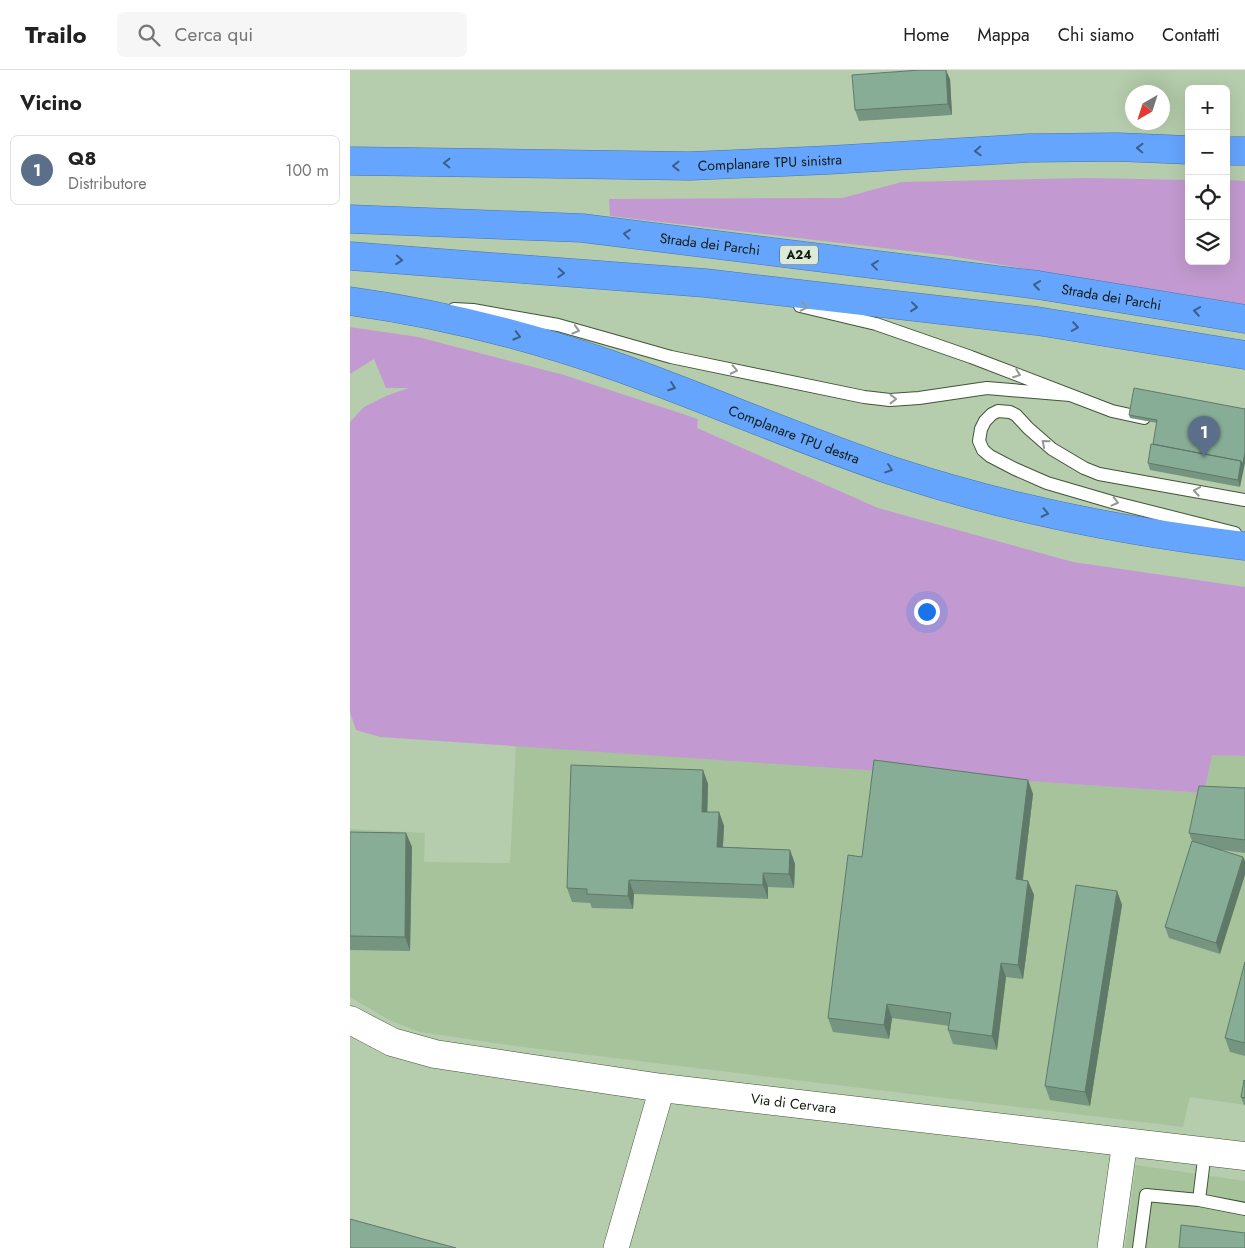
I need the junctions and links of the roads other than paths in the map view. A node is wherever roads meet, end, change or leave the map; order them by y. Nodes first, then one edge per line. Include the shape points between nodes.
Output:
1 (1185, 150) edge
2 (1230, 151) edge
3 (1245, 151) edge
4 (350, 162) edge
5 (350, 219) edge
6 (350, 256) edge
7 (705, 283) junction
8 (350, 301) edge
9 (390, 307) junction
10 (1245, 319) edge
11 (1245, 355) edge
12 (1070, 395) junction
13 (1158, 421) edge
14 (1245, 500) edge
15 (1245, 536) edge
16 (1245, 546) edge
17 (350, 1020) edge
18 (662, 1088) junction
19 (1124, 1141) junction
20 (1206, 1151) junction
21 (1245, 1156) edge
22 (1199, 1200) junction
23 (1245, 1208) edge
24 (616, 1248) edge
25 (1110, 1248) edge
26 (1139, 1248) edge

1 -> 4 highway, Complanare TPU sinistra via 1029,148 690,166
2 - 3 highway
10 -> 5 highway, Strada dei Parchi / A24 via 1038,285 582,228
6 -> 7 highway
7 -> 11 highway via 1037,321
7 -> 12 lane via 876,324
8 - 9 highway, Complanare TPU destra
9 -> 12 lane via 473,310 558,325 672,357 864,397 890,400 987,388
9 -> 16 highway, Complanare TPU destra via 462,321 592,359 831,449 949,489 1104,526
12 - 13 lane via 1112,411
14 -> 15 lane via 1099,474 1052,449 1016,415 1004,410 989,416 981,429 979,441 990,456 1047,483
17 - 18 street, Via di Cervara via 392,1042 435,1054
18 - 19 street, Via di Cervara
18 - 24 street
19 - 20 street, Via di Cervara
19 - 25 street
20 - 21 street, Via di Cervara
20 - 22 lane
22 - 23 lane
22 - 26 lane via 1146,1195

